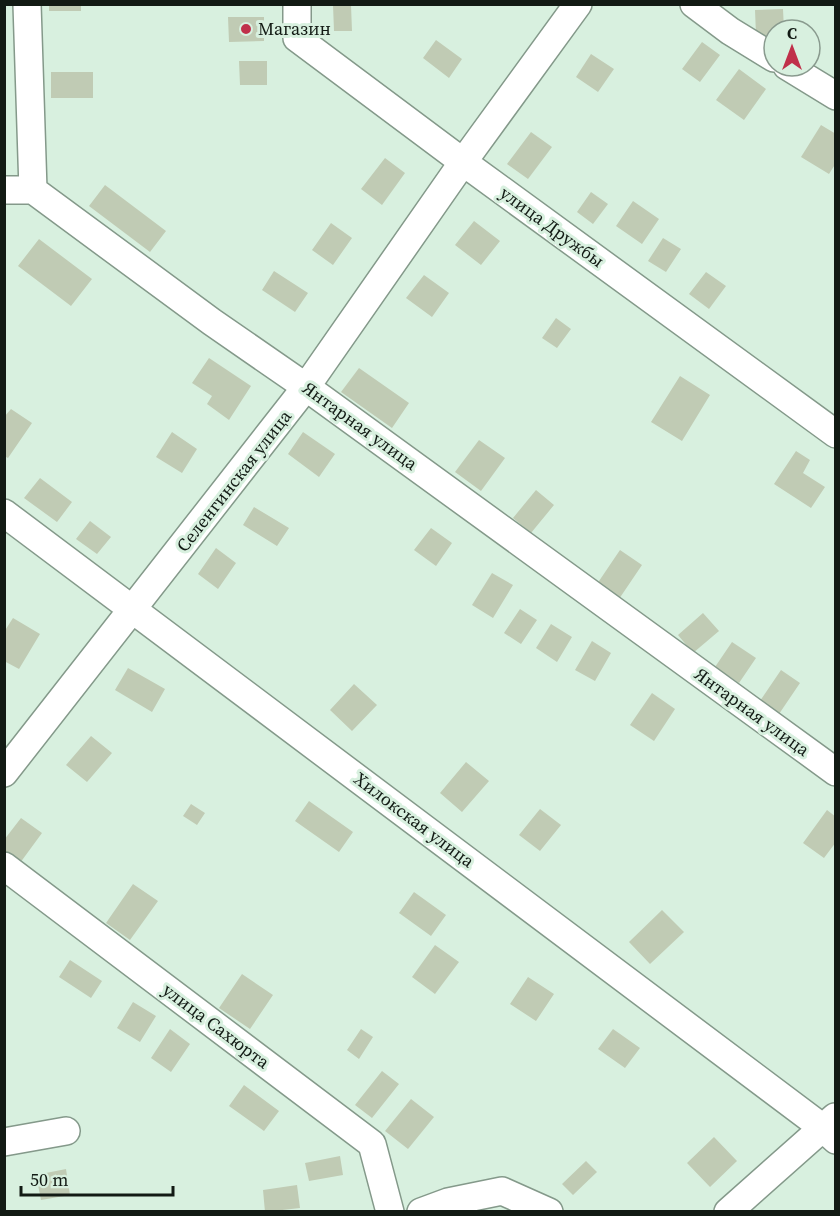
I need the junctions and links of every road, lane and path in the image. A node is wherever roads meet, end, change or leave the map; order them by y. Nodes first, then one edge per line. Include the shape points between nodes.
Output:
1 (27, 4) edge
2 (297, 4) edge
3 (578, 4) edge
4 (694, 4) edge
5 (762, 51) edge
6 (807, 78) edge
7 (836, 96) edge
8 (463, 162) junction
9 (4, 190) edge
10 (33, 190) junction
11 (306, 387) junction
12 (836, 434) edge
13 (4, 513) edge
14 (134, 609) junction
15 (836, 772) edge
16 (4, 773) edge
17 (4, 866) edge
18 (831, 1128) edge
19 (66, 1131) dead end
20 (4, 1142) edge
21 (390, 1212) edge
22 (421, 1212) edge
23 (549, 1212) edge
24 (728, 1212) edge

1 - 10 street
2 - 8 street, улица Дружбы via 297,38
3 - 8 street, Селенгинская улица
4 - 5 street
6 - 7 street
8 - 11 street, Селенгинская улица
8 - 12 street, улица Дружбы
9 - 10 street
10 - 11 street, Янтарная улица
11 - 14 street, Селенгинская улица
11 - 15 street, Янтарная улица
13 - 14 street, Хилокская улица
14 - 16 street, Селенгинская улица
14 - 18 street, Хилокская улица
17 - 21 street, улица Сахюрта via 372,1144
18 - 24 street
19 - 20 street
22 - 23 street via 502,1191

